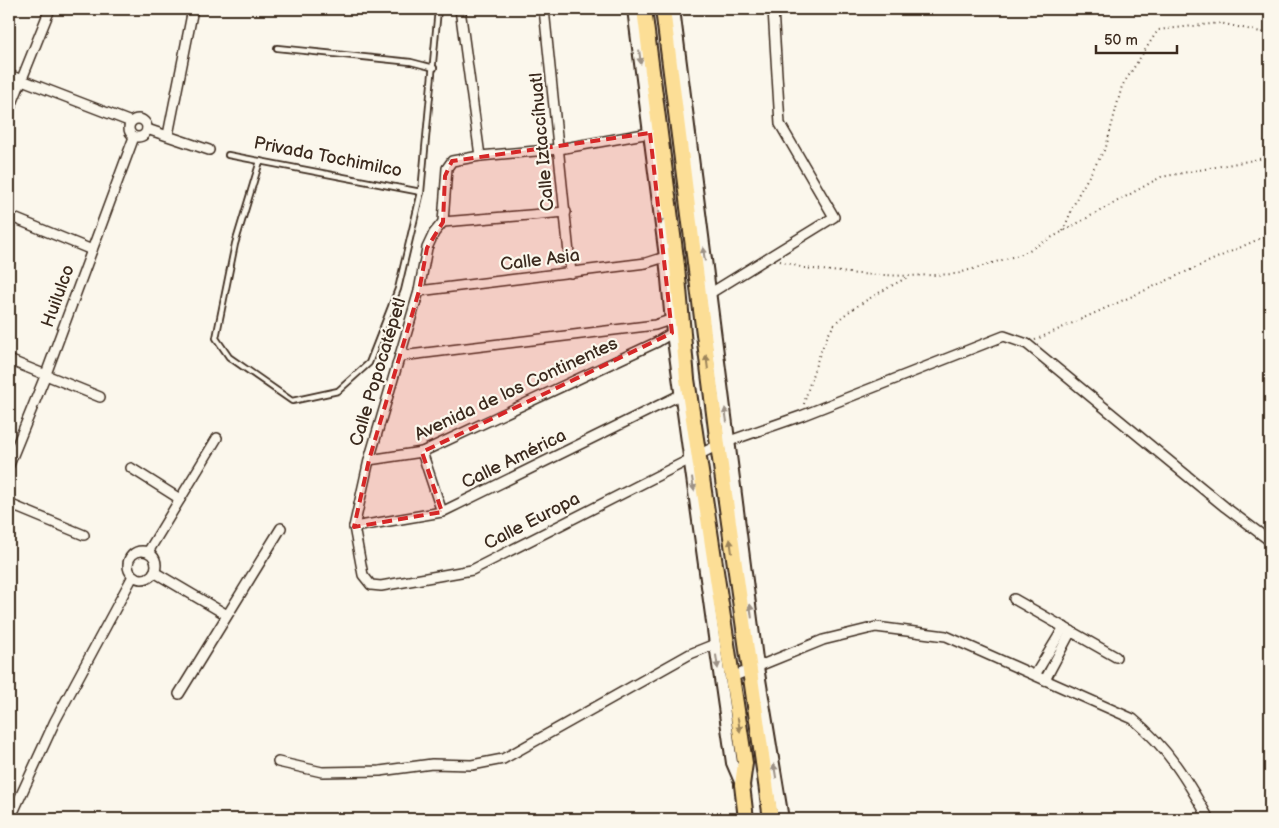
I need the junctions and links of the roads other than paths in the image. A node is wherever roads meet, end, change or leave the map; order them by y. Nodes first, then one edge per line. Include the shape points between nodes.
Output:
1 (50, 9) edge
2 (193, 9) edge
3 (438, 9) edge
4 (460, 9) edge
5 (544, 9) edge
6 (633, 9) edge
7 (644, 9) edge
8 (663, 9) edge
9 (674, 9) edge
10 (773, 9) edge
11 (277, 48) dead end
12 (434, 68) junction
13 (9, 75) edge
14 (21, 80) junction
15 (9, 111) edge
16 (130, 122) junction
17 (147, 129) junction
18 (650, 133) junction
19 (168, 135) junction
20 (134, 136) junction
21 (560, 149) junction
22 (209, 150) dead end
23 (228, 155) dead end
24 (480, 156) junction
25 (260, 161) junction
26 (421, 192) junction
27 (566, 212) junction
28 (9, 216) edge
29 (443, 222) junction
30 (92, 250) junction
31 (665, 257) junction
32 (571, 272) junction
33 (419, 291) junction
34 (709, 294) junction
35 (670, 320) junction
36 (672, 332) junction
37 (401, 356) junction
38 (9, 360) edge
39 (46, 374) junction
40 (680, 394) junction
41 (100, 397) dead end
42 (217, 438) dead end
43 (724, 442) junction
44 (422, 452) junction
45 (694, 456) junction
46 (369, 460) junction
47 (9, 465) edge
48 (131, 468) dead end
49 (180, 499) junction
50 (9, 504) edge
51 (442, 512) junction
52 (354, 527) junction
53 (281, 528) dead end
54 (84, 535) dead end
55 (1270, 540) edge
56 (148, 552) junction
57 (154, 572) junction
58 (133, 576) junction
59 (381, 586) joint
60 (1014, 599) dead end
61 (227, 615) junction
62 (1068, 629) junction
63 (715, 644) junction
64 (1116, 658) dead end
65 (753, 669) junction
66 (1035, 675) junction
67 (732, 677) junction
68 (1045, 680) junction
69 (179, 694) dead end
70 (278, 762) dead end
71 (742, 785) junction
72 (10, 819) edge
73 (746, 819) edge
74 (770, 819) edge
75 (783, 819) edge
76 (1209, 819) edge

1 - 14 street
2 - 19 street
3 - 12 lane
4 - 24 street
5 - 21 street, Calle Iztaccíhuatl
6 -> 18 street
7 - 45 main road via 678,266
43 -> 8 main road
34 -> 9 street
10 - 34 street via 780,124 834,217
11 - 12 lane via 411,62
12 - 26 lane
13 - 14 street
14 - 15 street
14 - 16 street
16 - 17 street via 143,120
16 - 20 street via 128,129
17 - 19 street
17 - 20 street via 141,137
18 - 21 street
18 -> 31 street
19 - 22 street
20 - 30 street, Huilulco
21 - 24 street
21 - 27 street, Calle Iztaccíhuatl
23 - 25 lane, Privada Tochimilco
24 - 29 street, Calle Popocatépetl via 452,161 445,176
25 - 26 lane, Privada Tochimilco
25 - 26 lane via 235,244 216,338 229,357 292,401 338,391 369,363 398,289
27 - 29 street
27 - 32 street, Calle Iztaccíhuatl
28 - 30 street
29 - 33 street, Calle Popocatépetl via 427,248
30 - 39 street, Huilulco
31 - 32 street, Calle Asia via 646,263
31 - 35 street
32 - 33 street, Calle Asia
33 - 37 street, Calle Popocatépetl
43 -> 34 street
35 - 36 street
35 - 37 street, Avenida de los Continentes via 655,325
36 - 40 street
36 - 44 street, Avenida de los Continentes via 657,342
37 - 46 street, Calle Popocatépetl
38 - 39 street
39 - 41 street
39 - 47 street, Huilulco
40 - 45 street
40 - 51 street, Calle América
42 - 49 street
43 - 45 street, Calle Europa
43 - 55 street, Calle Europa via 801,416 1004,336 1027,344
65 -> 43 main road
44 - 46 street, Avenida de los Continentes
44 - 51 street
45 - 59 street, Calle Europa via 472,570
45 -> 63 street
45 - 67 main road
46 - 52 street, Calle Popocatépetl
48 - 49 street
49 - 56 street
50 - 54 street
51 - 52 street, Calle América
52 - 59 street, Calle Popocatépetl via 363,575 371,585
53 - 61 street
56 - 57 street via 155,560
56 - 58 street via 136,552 128,560
57 - 58 street via 144,578
57 - 61 street
58 - 72 street via 55,721
60 - 62 street
61 - 69 street
62 - 64 street
62 - 66 street
62 - 68 street
63 - 70 street via 690,654 504,759 472,765 432,764 380,771 322,772
63 -> 71 street via 732,763
65 - 66 street via 823,640 876,627 946,636
65 - 67 street
65 - 74 main road
75 -> 65 street
66 - 68 street
67 -> 71 main road via 745,762
68 - 76 street via 1133,719 1156,738 1183,774
71 - 73 main road

